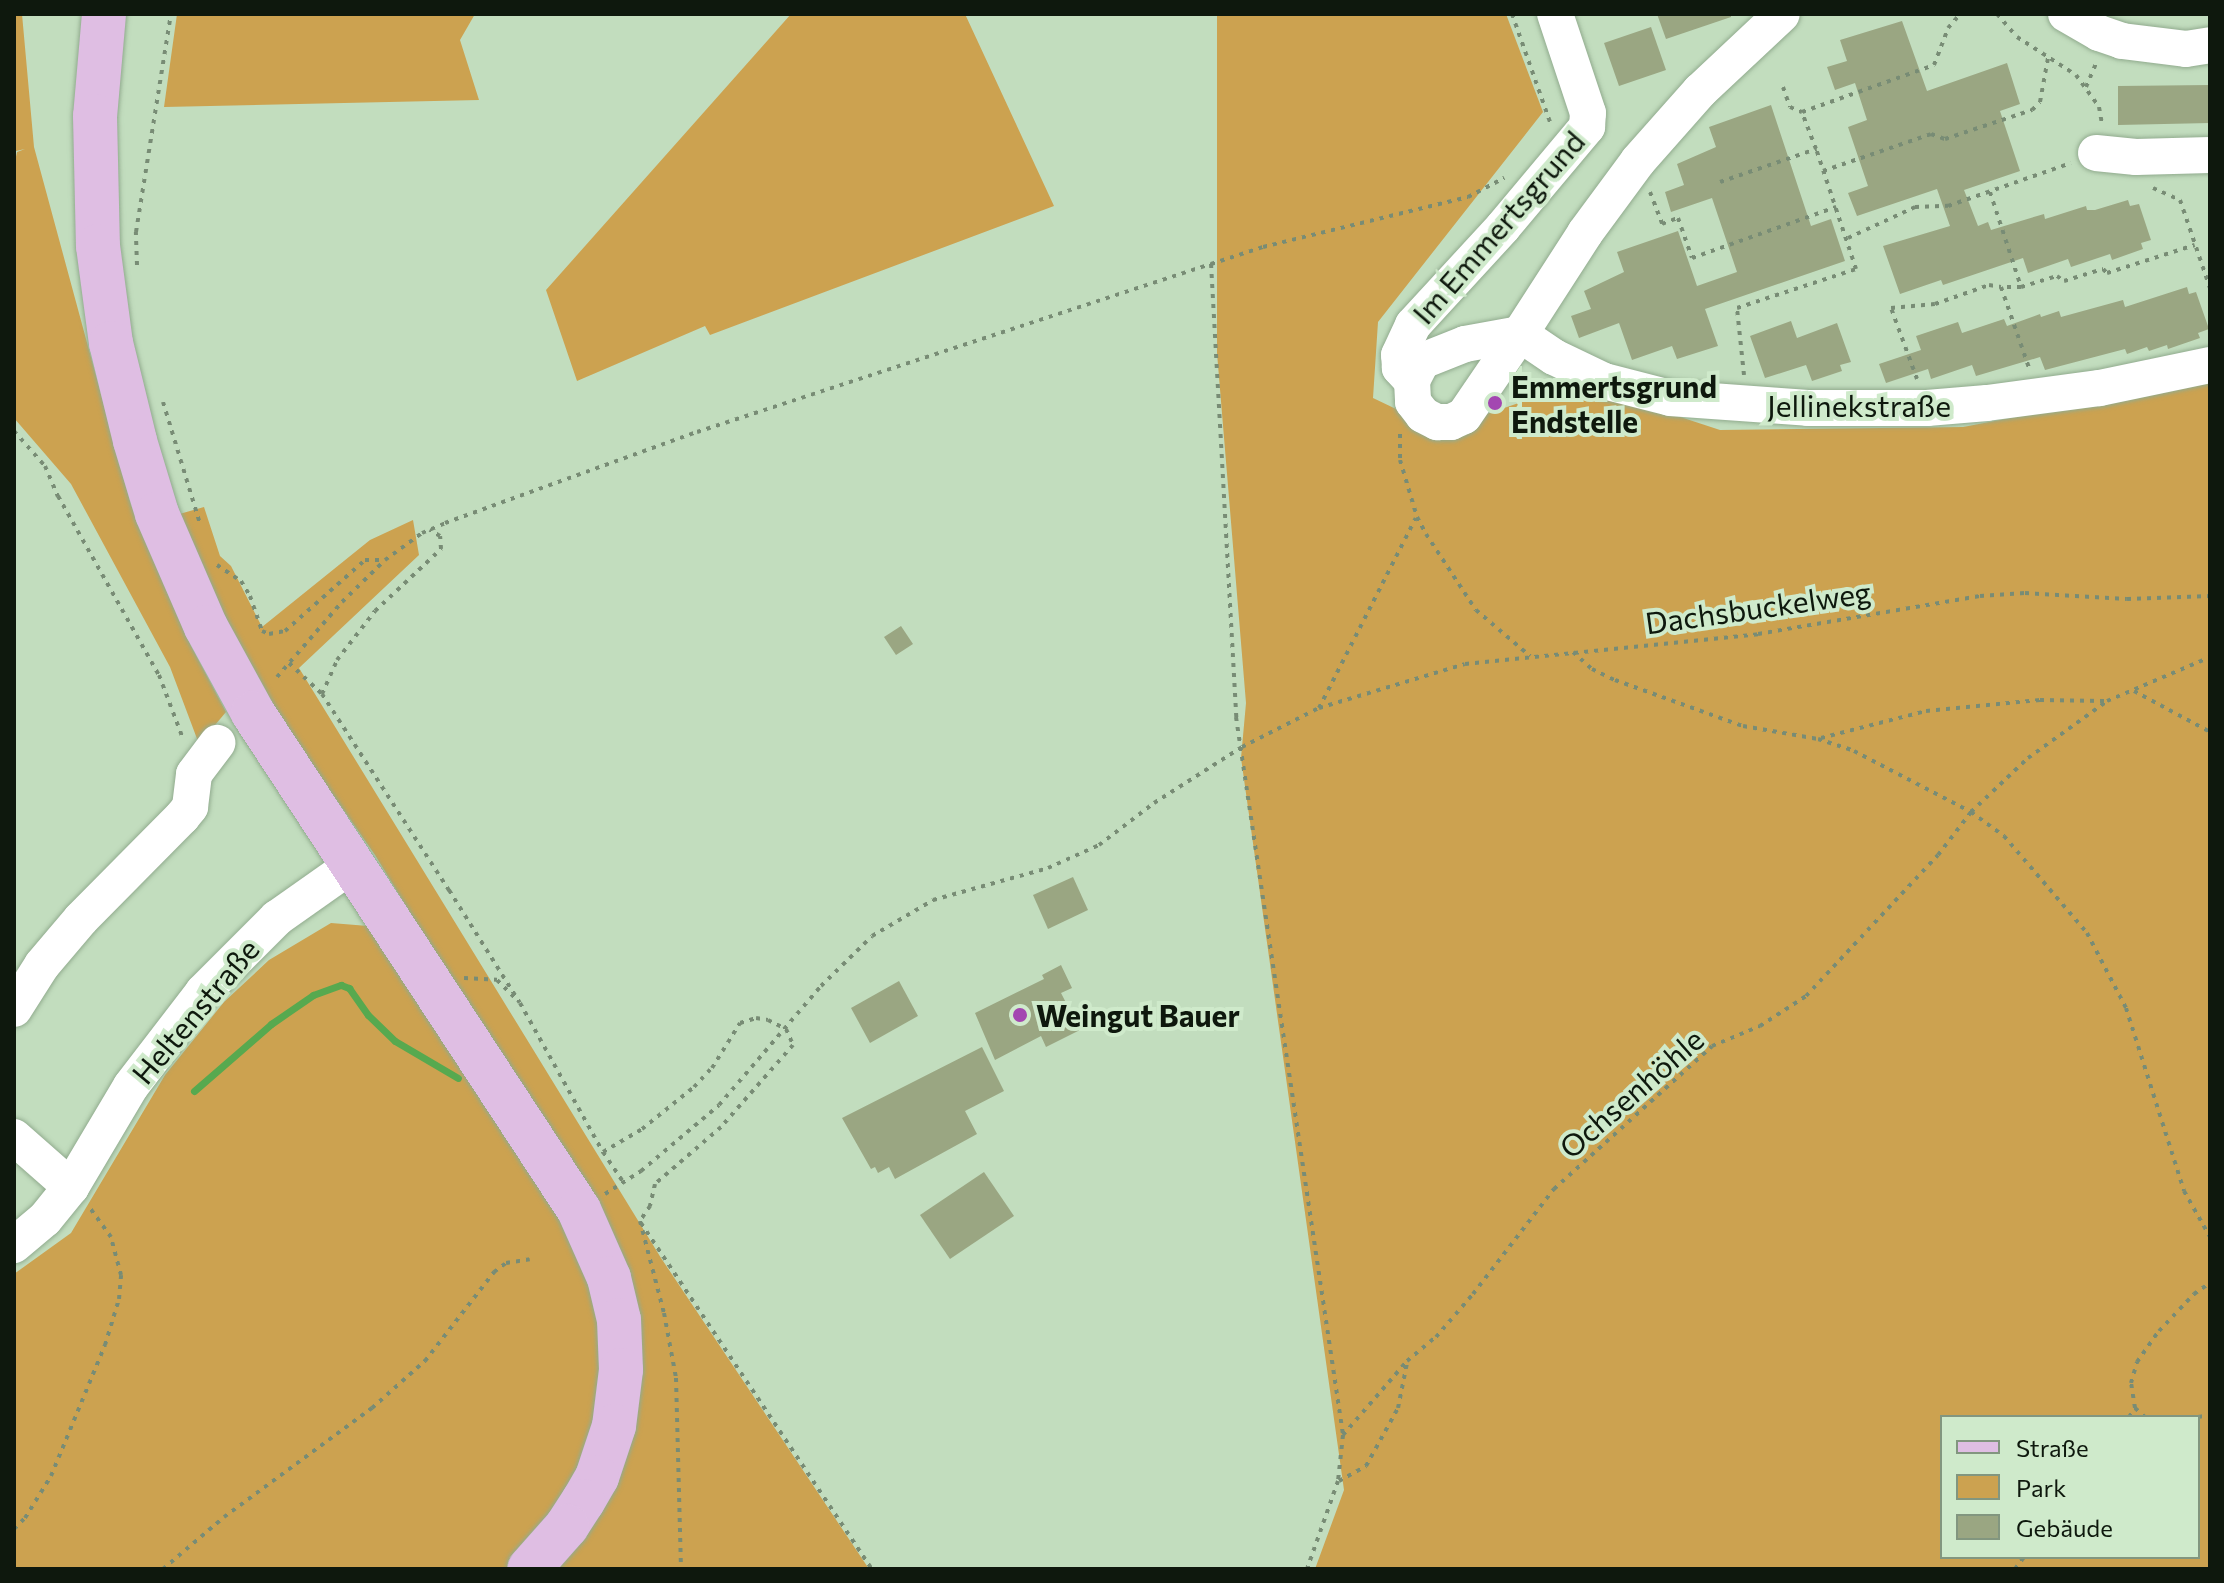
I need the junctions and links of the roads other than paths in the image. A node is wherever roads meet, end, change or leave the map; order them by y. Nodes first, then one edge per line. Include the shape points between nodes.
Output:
1 (104, 14) edge
2 (1782, 14) edge
3 (2066, 14) edge
4 (1562, 17) edge
5 (2210, 45) edge
6 (2096, 153) road end
7 (2210, 155) edge
8 (1520, 334) junction
9 (2210, 365) edge
10 (1412, 392) junction
11 (217, 743) dead end
12 (352, 865) junction
13 (14, 1009) edge
14 (14, 1137) edge
15 (71, 1187) junction
16 (14, 1245) edge
17 (529, 1569) edge

1 - 12 main road via 95,116 98,246 111,343 135,441 157,514 206,627 253,713
2 - 8 street via 1700,91 1638,161
3 - 5 street via 2122,41 2186,49
4 - 10 street, Im Emmertsgrund via 1588,113 1587,127 1413,325 1399,355
6 - 7 street
8 - 9 street, Jellinekstraße via 1604,381 1670,398 1748,405 1927,408 2039,397
8 - 10 street, Im Emmertsgrund via 1430,356 1416,368
8 - 10 street via 1464,416 1437,422 1423,415
11 - 13 street via 198,765 190,807 81,919
12 - 15 street, Heltenstraße via 277,918 203,992 131,1086
12 - 17 main road via 579,1210 604,1262 619,1320 621,1370 614,1426 597,1477 567,1526
14 - 15 street
15 - 16 street, Heltenstraße

